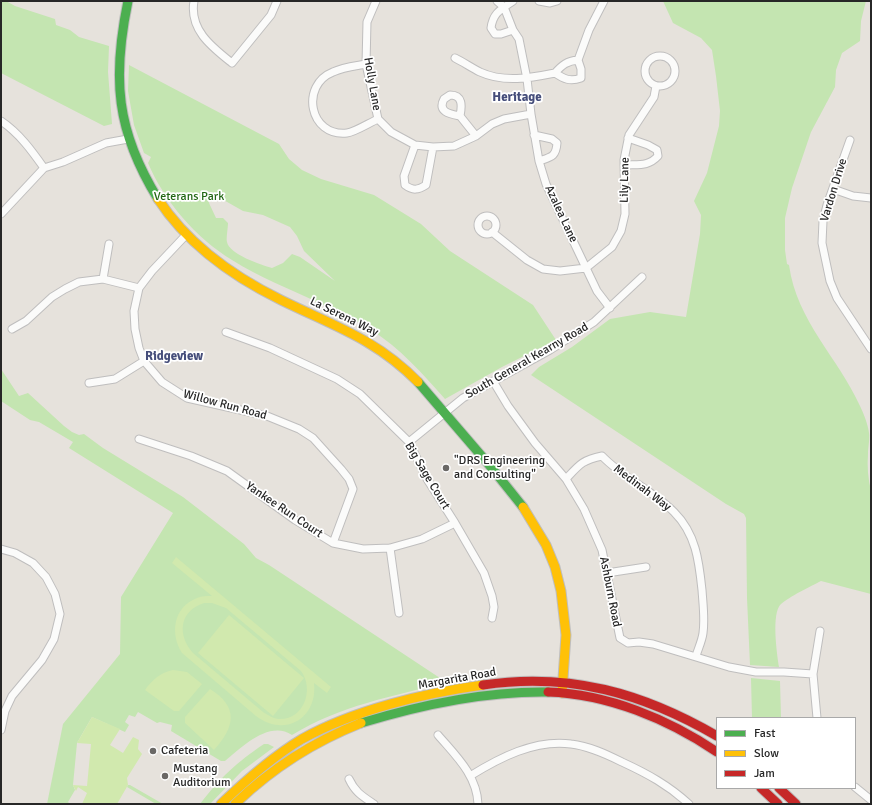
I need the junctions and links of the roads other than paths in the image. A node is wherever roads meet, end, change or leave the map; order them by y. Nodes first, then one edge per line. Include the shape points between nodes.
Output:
1 (128, 1) edge
2 (194, 1) edge
3 (277, 1) edge
4 (376, 1) edge
5 (497, 1) edge
6 (513, 1) edge
7 (539, 1) edge
8 (557, 1) edge
9 (604, 1) edge
10 (504, 7) junction
11 (513, 30) junction
12 (455, 58) dead end
13 (578, 60) junction
14 (366, 64) junction
15 (555, 73) junction
16 (527, 79) junction
17 (656, 86) junction
18 (530, 114) junction
19 (460, 116) dead end
20 (378, 119) junction
21 (1, 121) edge
22 (534, 135) junction
23 (476, 136) junction
24 (628, 138) junction
25 (128, 139) junction
26 (850, 140) dead end
27 (415, 145) junction
28 (433, 147) junction
29 (539, 161) junction
30 (624, 165) junction
31 (44, 168) junction
32 (833, 189) junction
33 (871, 198) edge
34 (1, 214) edge
35 (492, 232) dead end
36 (186, 235) junction
37 (109, 244) dead end
38 (586, 268) junction
39 (642, 277) dead end
40 (103, 279) junction
41 (139, 288) junction
42 (610, 308) junction
43 (12, 329) dead end
44 (226, 332) dead end
45 (871, 349) edge
46 (144, 361) junction
47 (493, 381) junction
48 (89, 383) dead end
49 (445, 413) junction
50 (139, 439) dead end
51 (409, 442) junction
52 (566, 479) junction
53 (455, 523) junction
54 (334, 543) junction
55 (390, 548) junction
56 (1, 550) edge
57 (646, 567) dead end
58 (607, 573) junction
59 (399, 613) dead end
60 (492, 618) dead end
61 (820, 631) dead end
62 (696, 656) junction
63 (813, 674) junction
64 (563, 682) junction
65 (562, 693) junction
66 (817, 717) edge
67 (1, 730) edge
68 (438, 734) dead end
69 (716, 735) edge
70 (716, 751) edge
71 (470, 776) junction
72 (349, 779) dead end
73 (856, 788) edge
74 (762, 789) edge
75 (780, 789) edge
76 (871, 800) edge
77 (221, 804) edge
78 (235, 804) edge
79 (374, 804) edge
80 (478, 804) edge
81 (690, 804) edge
82 (778, 804) edge
83 (796, 804) edge

1 - 25 main road, La Serena Way via 119,51 120,102
2 - 3 street via 193,10 197,26 204,39 232,63 271,15
4 - 14 street, Holly Lane via 367,22
5 - 10 street
6 - 10 street
7 - 8 street
9 - 13 street via 589,30
10 - 11 street
10 - 11 street via 492,20 491,28 495,34
11 - 16 street via 519,39
12 - 16 street via 481,72 503,78
13 - 15 street via 563,64
13 - 15 street via 581,78 567,80
14 - 20 street, Holly Lane
14 - 20 street via 332,72 322,80 314,90 312,108 316,120 325,128 338,133 349,133
15 - 16 street
16 - 18 street
17 - 17 street via 667,85 674,78 675,67 669,58 664,56 650,59 645,67 648,81
17 - 24 street, Lily Lane via 654,97
18 - 22 street, Azalea Lane
18 - 23 street, Holly Lane via 504,119
19 - 23 street
20 - 27 street, Holly Lane via 391,132
21 - 31 street via 10,127
22 - 29 street, Azalea Lane
22 - 29 street via 552,138 557,143 555,153
23 - 28 street, Holly Lane via 454,146
24 - 30 street, Lily Lane
24 - 30 street via 657,150 658,156 652,162
25 - 31 street via 106,143
25 - 36 main road, La Serena Way via 147,182
26 - 32 street, Vardon Drive
27 - 28 street, Holly Lane
27 - 28 street via 404,176 405,185 415,190 426,185
29 - 38 street, Azalea Lane via 546,184
30 - 38 street, Lily Lane via 625,214 621,231 612,247
31 - 34 street
32 - 33 street via 852,196
32 - 45 street, Vardon Drive via 823,221 822,243 829,275 837,298
35 - 38 street via 542,269 560,271
36 - 41 street, Willow Run Road via 152,270
36 - 49 main road, La Serena Way via 227,269 265,292 354,333 376,346 417,380
37 - 40 street
38 - 42 street, Azalea Lane via 602,299
39 - 42 street, South General Kearny Road
40 - 41 street
40 - 43 street via 80,282 65,289 52,297 26,321
41 - 46 street, Willow Run Road via 134,311 135,329
42 - 47 street, South General Kearny Road via 573,336
44 - 51 street, Big Sage Court via 270,348 337,379 360,394
46 - 48 street via 114,379
46 - 54 street, Willow Run Road via 162,382 187,398 267,416 299,429 313,438 341,468 352,489
47 - 49 street, South General Kearny Road via 463,398
47 - 52 street, Ashburn Road via 535,443
49 - 51 street, South General Kearny Road
49 - 64 main road, La Serena Way via 524,508 547,550 560,590 566,634
50 - 54 street, Yankee Run Court via 227,471 300,523
51 - 53 street, Big Sage Court via 427,479
52 - 58 street, Ashburn Road via 584,509 602,550
52 - 62 street, Medinah Way via 588,459 602,456 661,501 683,522 698,555 704,608 703,634
53 - 55 street, Yankee Run Court via 422,539
53 - 60 street, Big Sage Court via 484,573 494,607
54 - 55 street, Yankee Run Court via 363,549
55 - 59 street
56 - 67 street via 15,553 33,563 46,577 55,594 60,614 54,639 42,660 12,696 5,711
57 - 58 street
58 - 62 street, Ashburn Road via 620,638 628,643 653,644
61 - 63 street
62 - 63 street, Ashburn Road via 729,667 756,672
63 - 66 street
64 - 65 main road, La Serena Way
64 - 69 main road, Margarita Road via 636,697 686,718
64 - 77 main road, Margarita Road via 504,682 463,688 367,711 314,733 287,749 243,782
65 - 70 main road, Margarita Road via 642,713 670,724
65 - 78 main road, Margarita Road via 530,692 474,696 360,724 331,735 293,757 256,784
68 - 71 street
71 - 80 street
71 - 81 street via 515,753 536,746 569,743 608,755 656,778
72 - 79 street via 354,789
73 - 76 street
74 - 82 main road
75 - 83 main road

